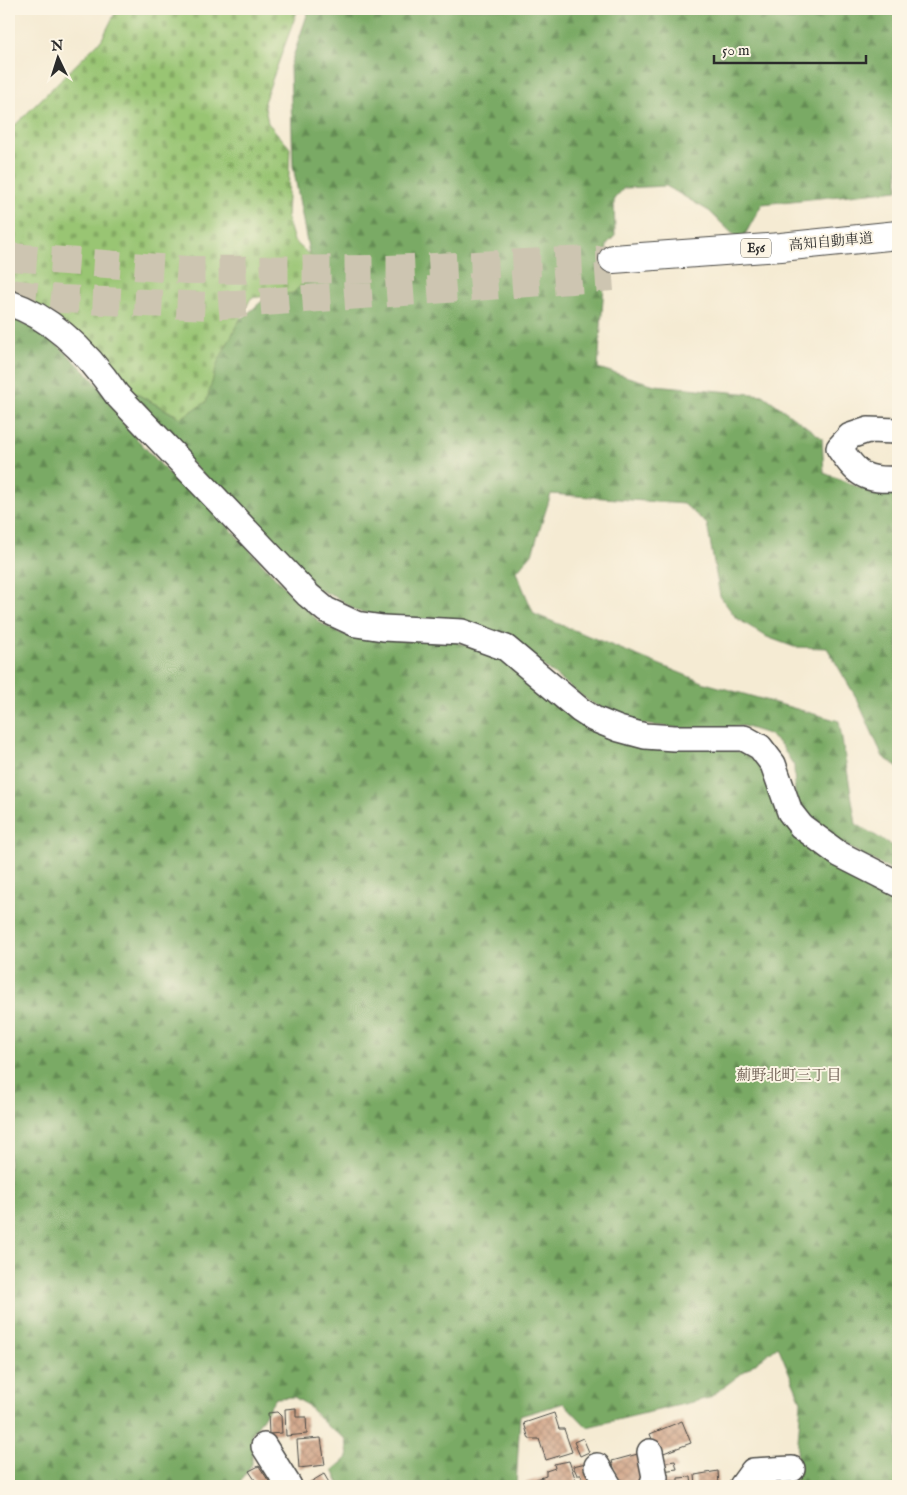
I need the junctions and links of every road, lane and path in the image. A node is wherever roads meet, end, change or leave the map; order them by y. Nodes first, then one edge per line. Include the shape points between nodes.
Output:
1 (898, 235) edge
2 (898, 252) edge
3 (9, 303) edge
4 (898, 431) edge
5 (898, 479) edge
6 (898, 884) edge
7 (264, 1446) dead end
8 (650, 1452) dead end
9 (792, 1469) dead end
10 (288, 1486) edge
11 (652, 1486) edge
12 (742, 1486) edge

1 - 2 highway, 高知自動車道 / E56 via 781,246 613,268
3 - 6 street via 36,315 67,337 124,402 326,610 356,624 462,632 484,639 506,648 580,710 619,729 645,736 744,738 760,747 773,764 790,812 801,826 839,854
4 - 5 street via 868,430 850,436 839,448 854,469 867,477
7 - 10 street
8 - 11 street via 655,1477
9 - 12 street via 752,1471

